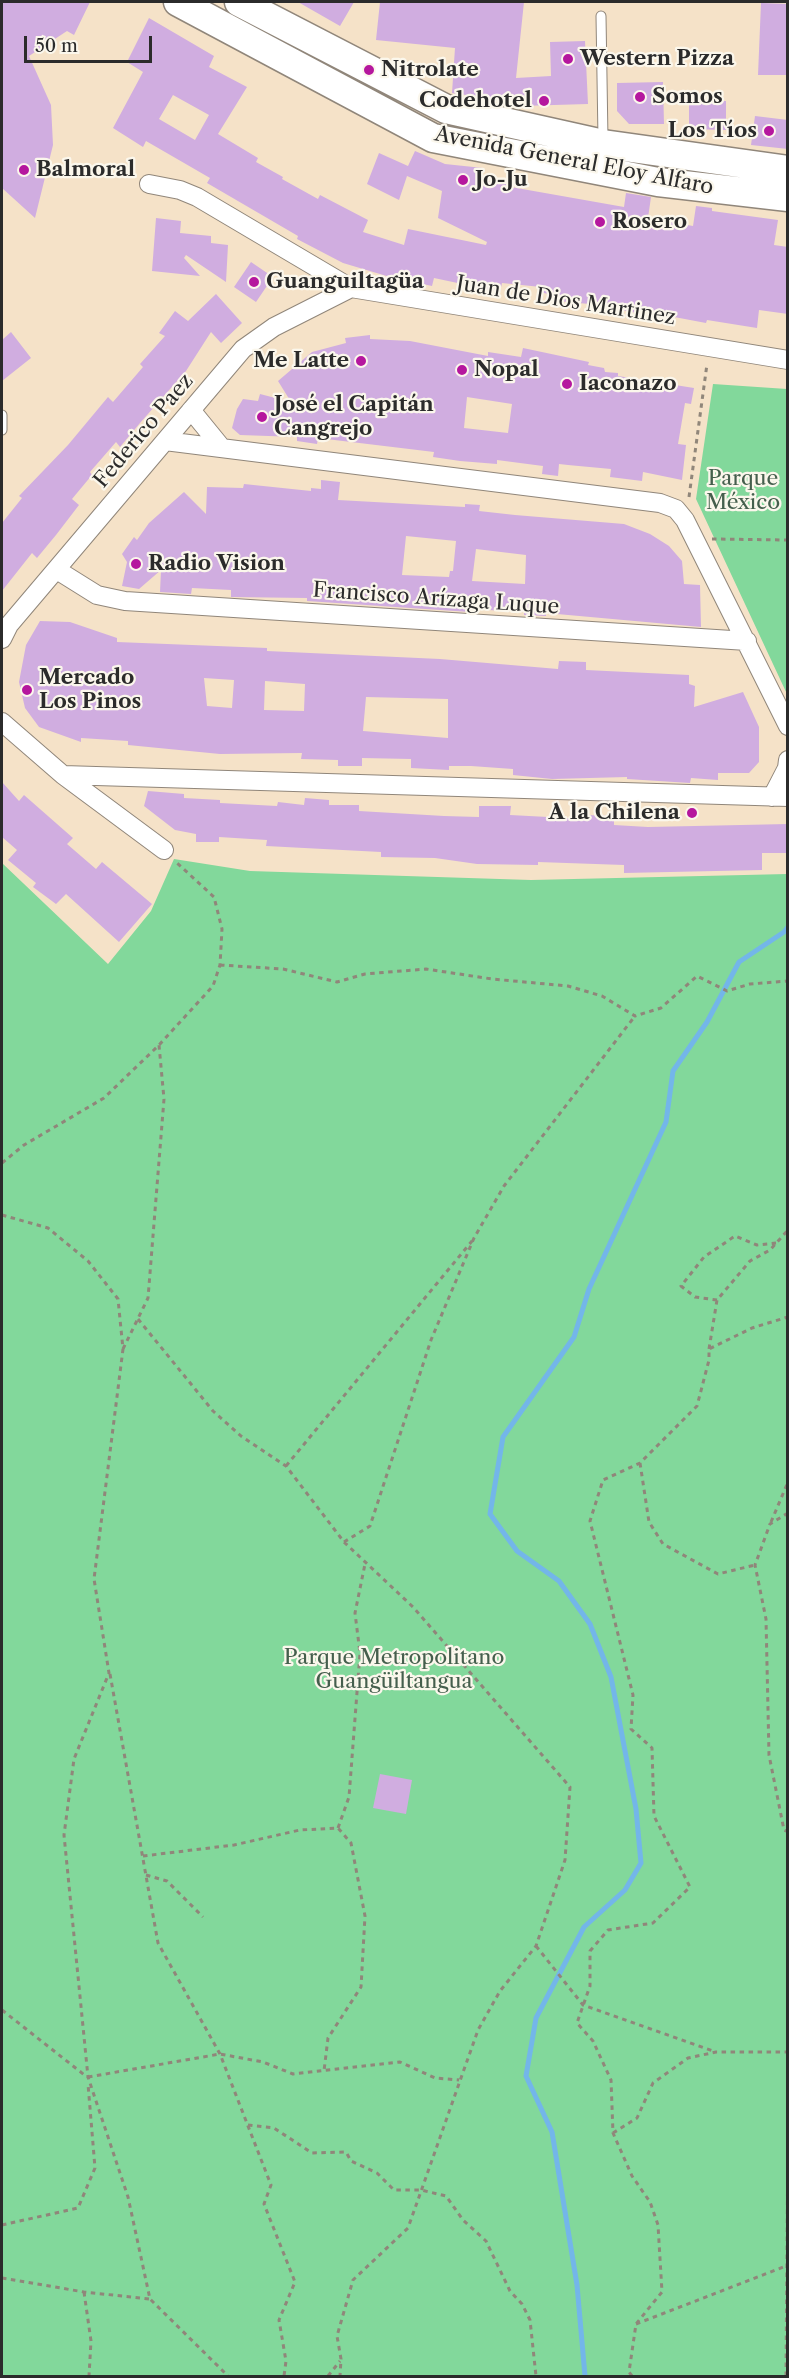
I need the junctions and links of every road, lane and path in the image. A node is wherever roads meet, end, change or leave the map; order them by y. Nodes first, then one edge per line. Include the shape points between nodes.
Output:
1 (178, 2) edge
2 (239, 2) edge
3 (601, 16) dead end
4 (603, 144) junction
5 (788, 170) edge
6 (149, 184) dead end
7 (788, 197) edge
8 (351, 288) junction
9 (709, 353) dead end
10 (788, 360) edge
11 (191, 410) junction
12 (2, 415) edge
13 (2, 430) edge
14 (165, 441) junction
15 (222, 448) junction
16 (688, 501) dead end
17 (701, 539) dead end
18 (788, 540) edge
19 (57, 570) junction
20 (2, 639) edge
21 (747, 641) junction
22 (2, 722) edge
23 (787, 725) edge
24 (788, 736) edge
25 (788, 760) edge
26 (63, 775) junction
27 (780, 797) edge
28 (164, 850) joint
29 (220, 965) junction
30 (788, 981) edge
31 (635, 1016) junction
32 (159, 1045) junction
33 (2, 1163) edge
34 (2, 1215) edge
35 (788, 1230) edge
36 (474, 1238) junction
37 (776, 1244) junction
38 (717, 1300) junction
39 (788, 1317) edge
40 (138, 1319) junction
41 (709, 1348) junction
42 (123, 1349) junction
43 (640, 1463) junction
44 (285, 1466) junction
45 (788, 1482) edge
46 (788, 1513) edge
47 (770, 1524) junction
48 (344, 1542) junction
49 (366, 1563) junction
50 (755, 1565) junction
51 (109, 1673) junction
52 (338, 1828) junction
53 (788, 1832) edge
54 (142, 1856) junction
55 (146, 1875) junction
56 (203, 1917) dead end
57 (536, 1946) junction
58 (584, 2005) junction
59 (2, 2010) edge
60 (716, 2052) junction
61 (788, 2052) edge
62 (220, 2054) junction
63 (324, 2071) junction
64 (87, 2077) junction
65 (459, 2080) junction
66 (247, 2124) junction
67 (788, 2129) edge
68 (613, 2133) junction
69 (421, 2190) junction
70 (787, 2201) edge
71 (2, 2225) edge
72 (786, 2266) junction
73 (2, 2278) edge
74 (84, 2292) junction
75 (150, 2299) junction
76 (636, 2324) junction
77 (341, 2359) junction
78 (89, 2376) edge
79 (228, 2376) edge
80 (284, 2376) edge
81 (328, 2376) edge
82 (340, 2376) edge
83 (536, 2376) edge
84 (632, 2376) edge
85 (786, 2376) edge

1 - 7 main road, Avenida General Eloy Alfaro via 433,138 658,182
2 - 4 main road, Avenida General Eloy Alfaro via 446,109
3 - 4 lane
4 - 5 main road, Avenida General Eloy Alfaro
6 - 8 street, Juan de Dios Martinez via 197,197
8 - 10 street, Juan de Dios Martinez
8 - 11 street, Federico Paez via 274,327 243,349
9 - 16 path
11 - 14 street, Federico Paez
11 - 15 street
12 - 13 lane
14 - 15 street
14 - 19 street, Federico Paez
15 - 21 street via 660,503 676,509 685,520
17 - 18 path
19 - 20 street, Federico Paez via 9,625
19 - 21 street, Francisco Arízaga Luque via 97,595 125,601
21 - 23 street
22 - 26 street
23 - 24 street
25 - 27 street
26 - 27 street
26 - 28 street
28 - 29 path via 214,897 222,929
29 - 31 path via 283,969 337,982 365,974 426,969 568,986 602,996
29 - 32 path via 213,986
30 - 31 path via 750,984 728,991 697,975 661,1008
31 - 36 path via 504,1186
32 - 33 path via 104,1098 24,1145
32 - 40 path via 164,1099 155,1237 148,1298
34 - 42 path via 48,1228 88,1261 118,1299
35 - 37 path
36 - 44 path
36 - 48 path via 431,1340 370,1526
37 - 38 path via 750,1261
37 - 38 path via 757,1245 735,1236 704,1257 681,1286 695,1297
38 - 41 path
39 - 41 path
40 - 42 path
40 - 44 path via 213,1411
41 - 43 path via 697,1406
42 - 51 path via 94,1579
43 - 50 path via 650,1522 663,1544 718,1574
43 - 58 path via 603,1480 590,1521 633,1695 631,1729 652,1748 654,1816 690,1887 653,1923 608,1930 590,1951 590,1986
44 - 48 path
45 - 47 path
46 - 47 path
47 - 50 path
48 - 49 path
49 - 52 path via 356,1613 360,1653 349,1797
49 - 57 path via 413,1607 570,1787 564,1860
50 - 53 path via 766,1619 769,1755 784,1830
51 - 54 path
51 - 64 path via 74,1759 64,1835
52 - 54 path via 300,1830 234,1845
52 - 63 path via 351,1843 365,1916 364,1951 361,1987 328,2038
54 - 55 path
55 - 56 path via 168,1881
55 - 62 path via 158,1943
57 - 58 path
57 - 65 path via 500,1991 478,2030
58 - 60 path
58 - 68 path via 577,2023 593,2041 611,2080
59 - 64 path
60 - 61 path
60 - 68 path via 688,2058 653,2083 637,2118
62 - 63 path via 262,2062 293,2074
62 - 64 path
62 - 66 path
63 - 65 path via 400,2062 435,2078
64 - 71 path via 95,2168 78,2208
64 - 75 path via 128,2197
65 - 69 path
66 - 69 path via 274,2128 312,2153 346,2152 351,2161 377,2173 394,2190
66 - 80 path via 270,2185 264,2204 295,2282 279,2320 286,2361
67 - 70 path
68 - 76 path via 658,2225 662,2292
69 - 77 path via 408,2228 353,2280 337,2336
69 - 83 path via 446,2196 463,2220 486,2241 510,2291 530,2320
70 - 72 path
72 - 76 path
72 - 85 path
73 - 74 path
74 - 75 path
74 - 78 path via 91,2341
75 - 79 path
76 - 84 path via 629,2372
77 - 81 path
77 - 82 path

